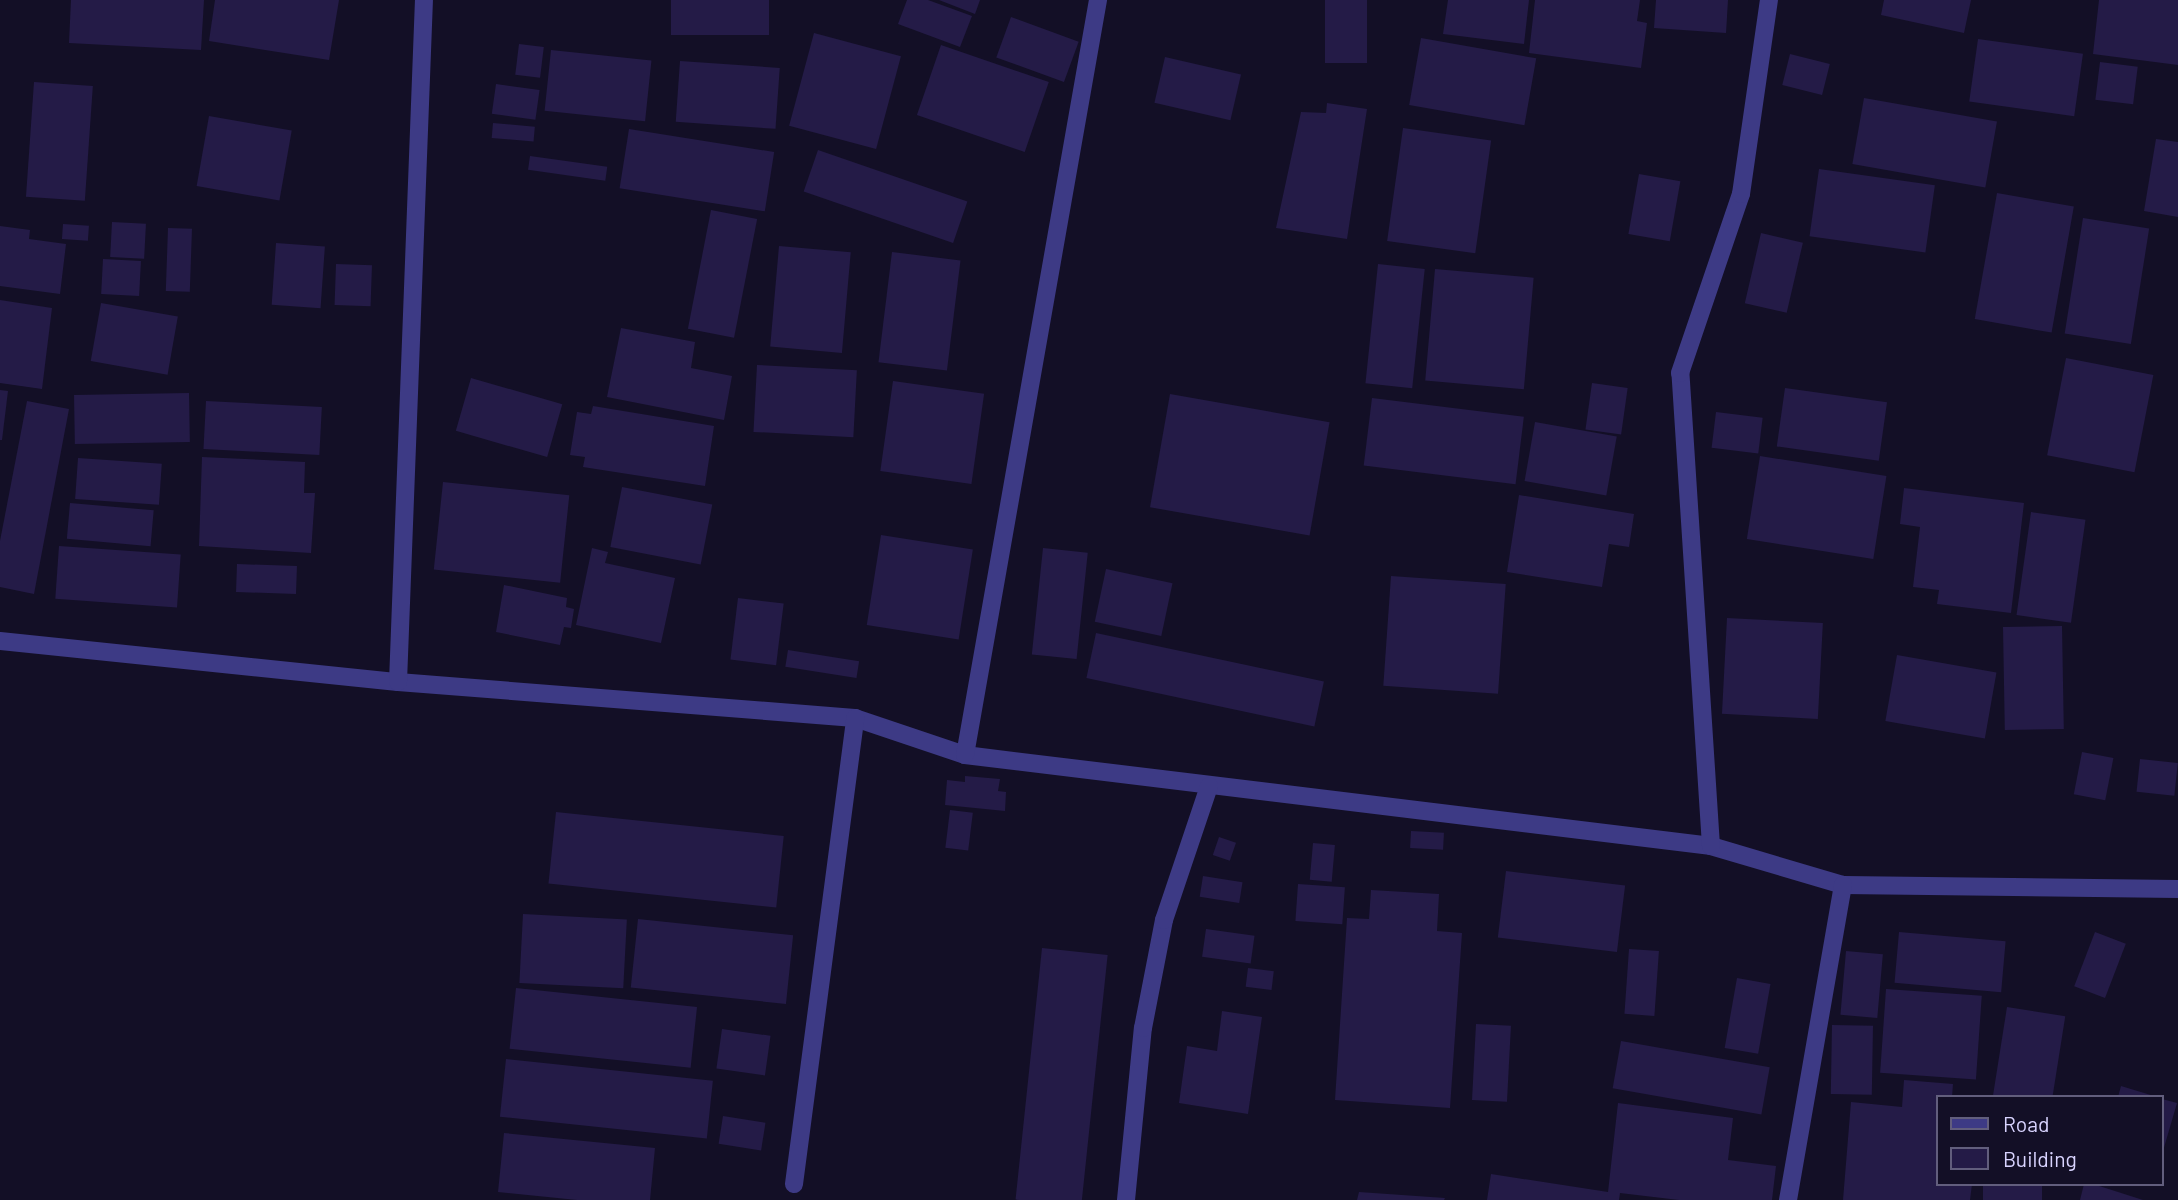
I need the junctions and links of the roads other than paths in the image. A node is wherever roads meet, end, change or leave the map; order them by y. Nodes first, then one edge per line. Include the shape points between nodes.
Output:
1 (424, 0) edge
2 (1097, 0) edge
3 (1769, 0) edge
4 (0, 641) edge
5 (398, 682) junction
6 (855, 718) junction
7 (965, 755) junction
8 (1209, 786) junction
9 (1711, 846) junction
10 (1843, 886) junction
11 (2178, 889) edge
12 (794, 1184) dead end
13 (1126, 1200) edge
14 (1788, 1200) edge

1 - 5 street
2 - 7 street
3 - 9 street via 1741,194 1680,373
4 - 5 street
5 - 6 street
6 - 7 street
6 - 12 street
7 - 8 street
8 - 9 street
8 - 13 street via 1164,920 1143,1028
9 - 10 street
10 - 11 street
10 - 14 street

